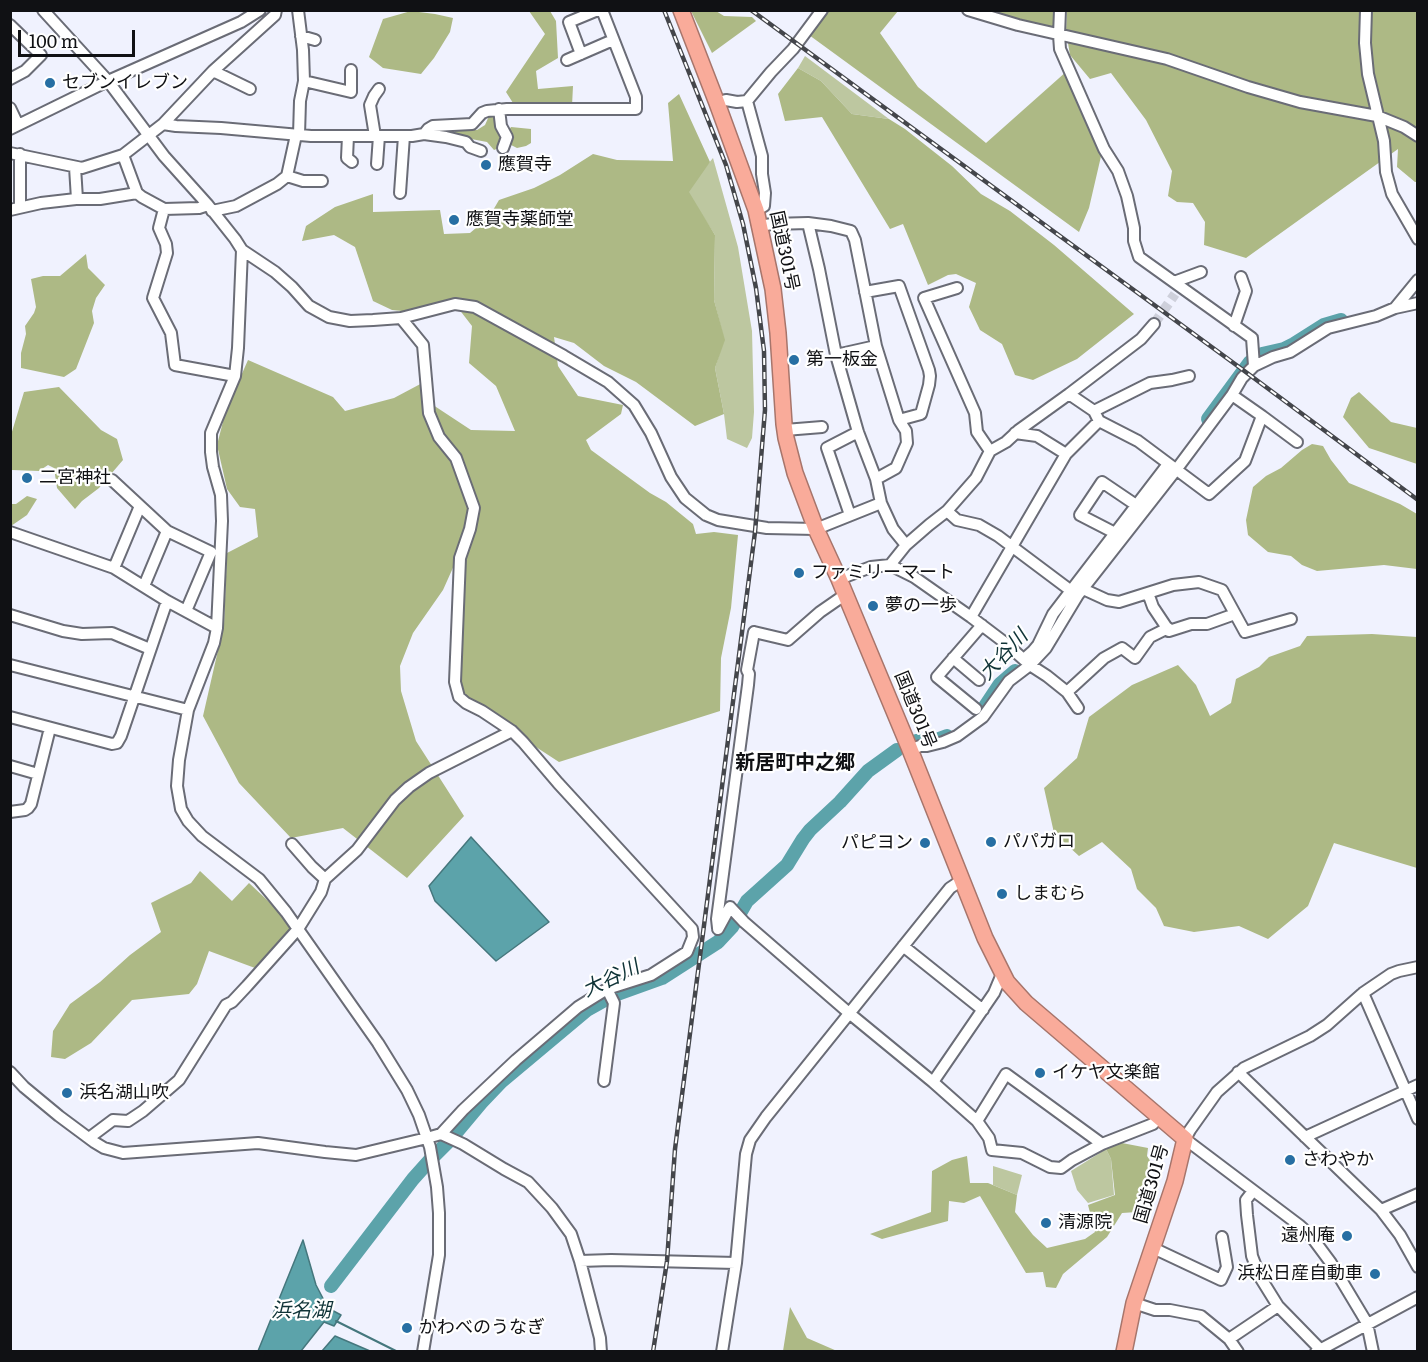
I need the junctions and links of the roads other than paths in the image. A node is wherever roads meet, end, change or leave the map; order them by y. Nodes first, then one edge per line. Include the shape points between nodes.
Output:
1 (43, 10) edge
2 (260, 10) edge
3 (276, 10) edge
4 (298, 10) edge
5 (600, 10) edge
6 (681, 10) edge
7 (822, 10) edge
8 (968, 10) edge
9 (1060, 10) edge
10 (1365, 10) edge
11 (10, 25) edge
12 (1059, 35) junction
13 (301, 36) junction
14 (315, 40) dead end
15 (613, 40) junction
16 (581, 54) junction
17 (567, 60) dead end
18 (351, 70) dead end
19 (213, 71) junction
20 (10, 79) edge
21 (108, 81) junction
22 (304, 81) junction
23 (250, 89) dead end
24 (379, 89) dead end
25 (747, 101) junction
26 (717, 104) junction
27 (10, 108) edge
28 (499, 110) junction
29 (1377, 116) junction
30 (163, 124) junction
31 (14, 127) edge
32 (424, 134) junction
33 (149, 135) junction
34 (298, 135) junction
35 (348, 136) junction
36 (377, 136) junction
37 (404, 136) junction
38 (1418, 136) edge
39 (503, 148) dead end
40 (481, 151) dead end
41 (15, 153) edge
42 (123, 155) junction
43 (352, 162) dead end
44 (377, 164) dead end
45 (75, 166) junction
46 (287, 176) junction
47 (322, 181) dead end
48 (137, 193) junction
49 (400, 193) dead end
50 (76, 199) junction
51 (210, 208) junction
52 (15, 209) edge
53 (164, 209) junction
54 (756, 210) junction
55 (808, 223) junction
56 (759, 226) junction
57 (1418, 239) edge
58 (242, 250) junction
59 (1202, 272) dead end
60 (1241, 277) dead end
61 (1418, 280) edge
62 (957, 288) dead end
63 (1177, 288) junction
64 (865, 292) junction
65 (1418, 303) edge
66 (1395, 308) junction
67 (401, 318) junction
68 (1154, 324) tunnel mouth
69 (1234, 326) junction
70 (876, 346) junction
71 (836, 355) junction
72 (1254, 366) junction
73 (235, 376) junction
74 (1189, 376) dead end
75 (1069, 394) junction
76 (1232, 395) junction
77 (1096, 416) junction
78 (1262, 416) junction
79 (899, 420) junction
80 (822, 427) dead end
81 (784, 430) junction
82 (858, 432) junction
83 (1015, 433) junction
84 (1297, 442) dead end
85 (990, 451) junction
86 (1066, 454) junction
87 (1172, 467) junction
88 (876, 479) junction
89 (111, 480) dead end
90 (881, 503) junction
91 (1136, 505) junction
92 (140, 506) junction
93 (947, 511) junction
94 (850, 515) junction
95 (816, 529) junction
96 (167, 531) junction
97 (10, 532) edge
98 (1115, 533) junction
99 (906, 545) junction
100 (1013, 546) junction
101 (890, 565) junction
102 (114, 568) junction
103 (839, 579) junction
104 (144, 586) junction
105 (1077, 591) junction
106 (1148, 593) junction
107 (846, 594) junction
108 (167, 601) junction
109 (186, 611) junction
110 (1235, 614) junction
111 (10, 615) edge
112 (971, 617) junction
113 (1291, 619) dead end
114 (982, 625) junction
115 (217, 628) junction
116 (1168, 628) junction
117 (150, 649) junction
118 (953, 658) junction
119 (1027, 662) junction
120 (10, 665) edge
121 (979, 680) dead end
122 (1067, 692) junction
123 (135, 697) junction
124 (1078, 708) dead end
125 (976, 709) dead end
126 (188, 710) junction
127 (10, 717) edge
128 (51, 728) junction
129 (512, 731) junction
130 (908, 745) junction
131 (10, 766) edge
132 (38, 774) junction
133 (10, 812) edge
134 (292, 844) dead end
135 (325, 879) junction
136 (962, 880) junction
137 (298, 929) junction
138 (903, 946) junction
139 (1418, 968) edge
140 (1002, 974) junction
141 (607, 989) junction
142 (1363, 993) junction
143 (983, 1010) junction
144 (849, 1012) junction
145 (10, 1072) edge
146 (1238, 1072) junction
147 (604, 1081) dead end
148 (933, 1082) junction
149 (1418, 1085) edge
150 (1405, 1090) junction
151 (1158, 1117) junction
152 (1418, 1119) edge
153 (976, 1121) junction
154 (441, 1134) junction
155 (1305, 1137) junction
156 (88, 1138) junction
157 (427, 1138) junction
158 (1185, 1139) junction
159 (1102, 1144) junction
160 (1253, 1191) junction
161 (1418, 1194) edge
162 (1381, 1210) junction
163 (1222, 1237) dead end
164 (1153, 1248) junction
165 (580, 1262) junction
166 (736, 1263) junction
167 (1418, 1268) edge
168 (1418, 1297) edge
169 (1134, 1302) junction
170 (1278, 1306) junction
171 (1366, 1323) junction
172 (1229, 1339) junction
173 (1319, 1351) edge
174 (423, 1352) edge
175 (601, 1352) edge
176 (722, 1352) edge
177 (1124, 1352) edge
178 (1238, 1352) edge
179 (1373, 1352) edge

1 - 21 street
2 - 21 street
3 - 19 street
4 - 13 street
5 - 15 street
5 - 16 street via 569,22
6 - 26 highway, 国道301号
7 - 25 street
8 - 12 street
9 - 12 street
10 - 29 street via 1368,74
11 - 20 street via 41,55
12 - 29 street via 1167,59 1300,102
12 - 63 street via 1060,49 1104,149 1118,171 1139,257
13 - 14 street
13 - 22 street
15 - 16 street
15 - 28 street via 636,97 636,109
16 - 17 street
18 - 22 street via 351,92
19 - 23 street
19 - 30 street
21 - 31 street
21 - 33 street
22 - 34 street
24 - 36 street via 370,105
25 - 26 street via 726,100
25 - 54 street via 762,156 764,206
26 - 54 highway, 国道301号
27 - 31 street
28 - 32 street via 484,111 472,124 433,126
28 - 39 street via 507,137
29 - 38 street
29 - 57 street via 1392,194
30 - 33 street
30 - 34 street
32 - 37 street
32 - 40 street via 466,142
33 - 42 street
33 - 51 street
34 - 35 street
34 - 46 street
35 - 36 street
35 - 43 street via 347,158
36 - 37 street
36 - 44 street
37 - 49 street
41 - 45 street
41 - 52 street
42 - 45 street via 86,167
42 - 48 street
45 - 50 street
46 - 47 street
46 - 51 street via 236,206
48 - 50 street
48 - 53 street
50 - 52 street
51 - 53 street
51 - 58 street
53 - 73 street via 159,228 167,253 153,298 171,333 175,364
54 - 56 highway, 国道301号
55 - 56 street
55 - 64 street via 851,231
55 - 71 street
56 - 81 highway, 国道301号 via 775,309
58 - 67 street via 275,272 309,306 329,317 350,321
58 - 73 street
59 - 63 street
60 - 69 street via 1246,291
61 - 66 street
62 - 85 street via 924,298 975,412 977,432
63 - 69 street
64 - 70 street
64 - 79 street via 899,286 929,370 930,386 921,414
65 - 66 street
66 - 72 street via 1328,328 1290,352
67 - 95 street via 454,304 475,307 608,382 634,405 677,487 706,515 766,528
67 - 129 street via 423,345 429,413 439,437 456,458 474,508 460,558 455,682 459,697
68 - 75 street via 1142,339
69 - 72 street via 1252,338
70 - 71 street
70 - 79 street
71 - 82 street
72 - 76 street
73 - 115 street via 211,433 222,521
74 - 77 street via 1150,383
75 - 77 street
75 - 83 street
76 - 78 street
76 - 87 street
77 - 86 street
77 - 87 street
78 - 84 street
78 - 87 street via 1245,461 1209,494
79 - 88 street via 906,431 906,443 896,468
80 - 81 street
81 - 95 highway, 国道301号 via 795,474
82 - 88 street
82 - 94 street via 827,448
83 - 85 street
83 - 86 street via 1036,436
85 - 93 street via 976,478
86 - 100 street
87 - 91 street
87 - 105 street
88 - 90 street
89 - 92 street
90 - 94 street
90 - 99 street
91 - 98 street
91 - 98 street via 1102,482 1080,515
92 - 96 street
92 - 102 street
93 - 99 street
93 - 100 street via 957,520 979,525
94 - 95 street
95 - 103 highway, 国道301号
96 - 104 street
96 - 109 street via 211,552
97 - 102 street
98 - 105 street
99 - 101 street
100 - 105 street
100 - 112 street
101 - 103 street via 871,567
101 - 112 street
102 - 104 street
103 - 107 highway, 国道301号
104 - 108 street
105 - 106 street via 1119,602
105 - 119 street via 1053,614
106 - 110 street via 1199,582 1222,590
106 - 116 street
107 - 130 highway, 国道301号
107 - 144 street via 788,640 754,632 717,919 718,929 730,907
108 - 109 street
108 - 117 street
109 - 115 street
110 - 113 street via 1245,632
110 - 116 street via 1207,624 1169,631
111 - 117 street via 63,631 112,633
112 - 114 street
114 - 118 street
114 - 119 street
115 - 126 street
116 - 122 street via 1150,637 1135,658 1122,648 1104,658
117 - 123 street
118 - 121 street
118 - 125 street via 937,677
119 - 122 street
119 - 130 street via 983,717 957,736 927,746
120 - 123 street
122 - 124 street
123 - 126 street
123 - 128 street via 115,743
126 - 137 street via 177,786 181,809 202,836 259,879
127 - 128 street
128 - 132 street
129 - 135 street via 409,787 357,850
129 - 141 street via 692,929 687,952 651,975
130 - 136 highway, 国道301号
131 - 132 street
132 - 133 street via 28,808
134 - 135 street
135 - 137 street
136 - 138 street via 950,888
136 - 140 highway, 国道301号
137 - 156 street via 226,1005 179,1080 128,1121 113,1120
137 - 157 street via 378,1042 407,1090
138 - 143 street
138 - 144 street
139 - 142 street via 1399,970
140 - 143 street
140 - 151 highway, 国道301号 via 1026,1003
141 - 147 street via 614,1004
141 - 154 street via 578,1006
142 - 146 street via 1310,1036
142 - 150 street
143 - 148 street
144 - 148 street
144 - 166 street via 750,1140
145 - 156 street
146 - 155 street
146 - 158 street via 1217,1092
148 - 153 street
149 - 150 street
150 - 152 street
150 - 155 street
151 - 158 highway, 国道301号
151 - 159 street via 1153,1124
153 - 159 street via 992,1150 1022,1153 1050,1167 1061,1167
153 - 159 street via 1006,1074
154 - 157 street
154 - 165 street via 528,1182 571,1234
155 - 162 street
156 - 157 street via 123,1154 258,1143 356,1155
157 - 174 street via 435,1169 439,1255
158 - 160 street
158 - 164 highway, 国道301号
160 - 170 street via 1246,1200 1251,1256
160 - 171 street via 1311,1236
161 - 162 street
162 - 167 street
163 - 164 street via 1227,1267 1221,1280
164 - 169 highway, 国道301号
165 - 166 street
165 - 175 street
166 - 176 street
168 - 171 street
169 - 172 street via 1155,1310 1201,1316
169 - 177 highway, 国道301号
170 - 172 street
170 - 173 street
171 - 173 street
171 - 179 street
172 - 178 street

